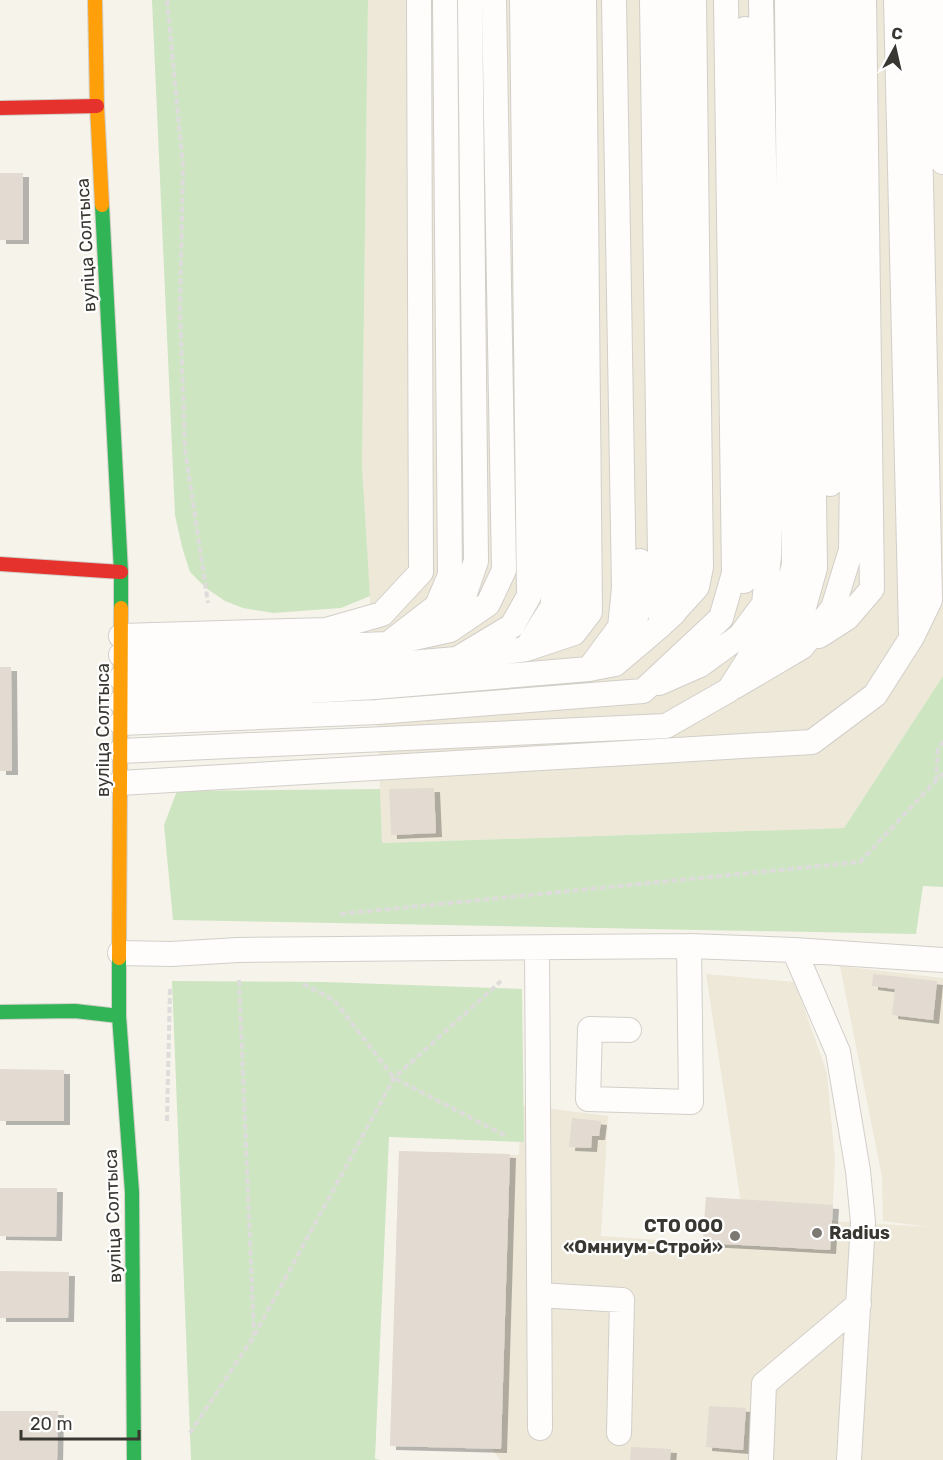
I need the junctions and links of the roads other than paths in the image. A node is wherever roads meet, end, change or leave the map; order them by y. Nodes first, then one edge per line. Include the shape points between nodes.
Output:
1 (95, 0) edge
2 (419, 0) edge
3 (445, 0) edge
4 (470, 0) edge
5 (494, 0) edge
6 (522, 0) edge
7 (546, 0) edge
8 (564, 0) edge
9 (584, 0) edge
10 (614, 0) edge
11 (630, 0) edge
12 (652, 0) edge
13 (671, 0) edge
14 (694, 0) edge
15 (726, 0) edge
16 (745, 0) edge
17 (761, 0) edge
18 (787, 0) edge
19 (807, 0) edge
20 (825, 0) edge
21 (845, 0) edge
22 (864, 0) edge
23 (896, 0) edge
24 (917, 0) edge
25 (940, 0) edge
26 (97, 106) junction
27 (0, 108) edge
28 (943, 162) edge
29 (0, 564) edge
30 (121, 572) junction
31 (943, 573) edge
32 (930, 600) junction
33 (721, 618) junction
34 (668, 619) junction
35 (432, 634) junction
36 (801, 636) junction
37 (912, 637) junction
38 (550, 642) junction
39 (387, 644) junction
40 (526, 649) junction
41 (121, 656) junction
42 (457, 659) junction
43 (615, 664) junction
44 (589, 669) junction
45 (729, 690) junction
46 (642, 691) junction
47 (121, 713) junction
48 (120, 752) junction
49 (120, 783) junction
50 (690, 946) junction
51 (537, 948) junction
52 (794, 950) junction
53 (120, 953) junction
54 (943, 960) edge
55 (0, 1012) edge
56 (119, 1016) junction
57 (629, 1030) dead end
58 (539, 1295) junction
59 (859, 1305) junction
60 (540, 1428) dead end
61 (619, 1433) dead end
62 (134, 1460) edge
63 (761, 1460) edge
64 (849, 1460) edge

1 - 26 main road, вуліца Солтыса
2 - 41 lane via 421,572 382,614 371,619 326,630 213,633
3 - 39 lane via 450,575 436,606
4 - 35 lane via 476,561 463,599
5 - 35 lane via 504,570 488,604 450,630
6 - 42 lane via 529,596 512,626
7 - 40 lane via 553,606
8 - 38 lane via 572,612
9 - 38 lane via 590,612 574,633
10 - 44 lane via 624,588 620,627
11 - 43 lane via 640,607
12 - 34 lane
13 - 34 lane via 684,566
14 - 34 lane via 701,567 697,587
15 - 33 lane via 734,573
16 - 33 lane via 754,507 748,574
17 - 46 lane via 770,479 764,604 740,636 708,660
18 - 45 lane via 794,565 783,605
19 - 36 lane via 815,568
20 - 36 lane via 831,532 829,582
21 - 36 lane via 852,550 833,608
22 - 36 lane via 872,589 847,618
23 - 37 lane
24 - 32 lane
25 - 28 lane
26 - 27 main road
26 - 30 main road, вуліца Солтыса
29 - 30 main road
30 - 41 main road, вуліца Солтыса
31 - 32 lane
32 - 37 lane
33 - 46 lane
34 - 43 lane
35 - 39 lane
36 - 45 lane
37 - 49 lane via 875,695 812,742
38 - 40 lane
39 - 41 lane
40 - 42 lane
41 - 42 lane via 374,666
41 - 47 main road, вуліца Солтыса
43 - 44 lane
44 - 47 lane
45 - 48 lane via 666,726
46 - 47 lane via 376,712
47 - 48 main road, вуліца Солтыса
48 - 49 main road, вуліца Солтыса
49 - 53 main road, вуліца Солтыса
50 - 51 lane
50 - 52 lane
50 - 57 lane via 692,1102 588,1099 590,1029
51 - 53 lane
51 - 58 lane
52 - 54 lane
52 - 59 lane via 838,1052 863,1222
53 - 56 main road, вуліца Солтыса
55 - 56 main road via 75,1011
56 - 62 main road, вуліца Солтыса via 132,1192
58 - 60 lane
58 - 61 lane via 622,1300
59 - 63 lane via 764,1384
59 - 64 lane

